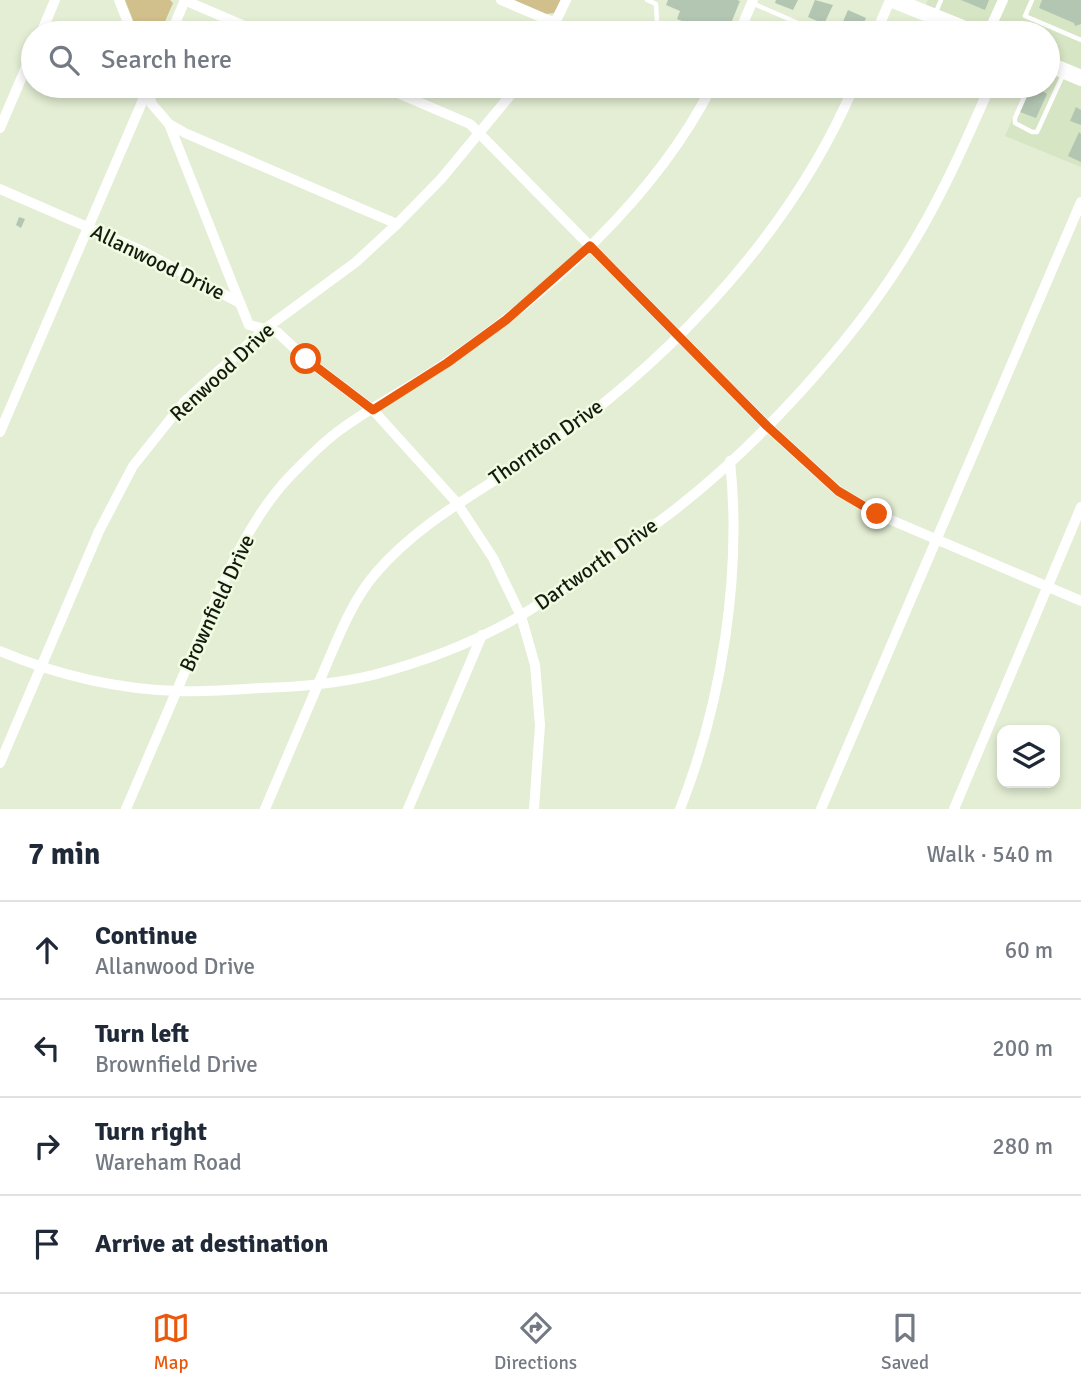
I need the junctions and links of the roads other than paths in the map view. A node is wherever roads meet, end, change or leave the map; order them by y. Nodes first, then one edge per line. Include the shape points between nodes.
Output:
1 (55, 0) edge
2 (119, 0) edge
3 (185, 0) edge
4 (501, 0) edge
5 (566, 0) edge
6 (647, 0) edge
7 (891, 0) edge
8 (941, 0) edge
9 (1003, 0) edge
10 (1032, 0) edge
11 (752, 2) edge
12 (934, 17) junction
13 (46, 21) edge
14 (127, 21) edge
15 (176, 21) edge
16 (233, 21) edge
17 (539, 21) edge
18 (556, 21) edge
19 (657, 21) edge
20 (744, 21) edge
21 (794, 21) edge
22 (881, 21) edge
23 (944, 21) edge
24 (993, 21) edge
25 (1037, 21) edge
26 (1060, 31) edge
27 (1081, 40) edge
28 (1060, 69) edge
29 (1065, 71) junction
30 (1081, 78) edge
31 (21, 79) edge
32 (1060, 82) edge
33 (144, 98) edge
34 (150, 98) edge
35 (409, 98) edge
36 (508, 98) edge
37 (705, 98) edge
38 (848, 98) edge
39 (985, 98) edge
40 (1024, 98) edge
41 (1053, 98) edge
42 (169, 124) junction
43 (0, 128) edge
44 (480, 134) junction
45 (0, 188) edge
46 (1081, 202) edge
47 (397, 224) junction
48 (88, 227) junction
49 (590, 246) junction
50 (240, 303) junction
51 (265, 329) junction
52 (678, 337) junction
53 (373, 410) junction
54 (767, 426) junction
55 (0, 432) edge
56 (730, 461) junction
57 (457, 503) junction
58 (1081, 507) edge
59 (937, 540) junction
60 (1048, 587) junction
61 (1081, 601) edge
62 (521, 616) junction
63 (482, 635) junction
64 (0, 651) edge
65 (40, 668) junction
66 (317, 686) junction
67 (177, 691) junction
68 (0, 763) edge
69 (126, 809) edge
70 (265, 809) edge
71 (408, 809) edge
72 (534, 809) edge
73 (680, 809) edge
74 (821, 809) edge
75 (954, 809) edge

1 - 13 street
2 - 14 street
3 - 15 street
3 - 16 street
4 - 17 street
5 - 18 street
6 - 19 lane via 656,4
7 - 12 main road
7 - 22 street
8 - 12 lane
9 - 24 street
10 - 25 lane via 1026,16
11 - 20 street
11 - 21 lane
12 - 23 main road
26 - 27 lane
28 - 29 main road
29 - 30 main road
29 - 32 lane
31 - 43 street
33 - 48 street
34 - 42 street
35 - 44 street via 470,124
36 - 44 street, Renwood Drive
37 - 49 street, Brownfield Drive via 648,183
38 - 52 street, Thornton Drive via 775,223 739,271
39 - 54 street, Dartworth Drive via 936,205 901,263 845,338
40 - 41 lane via 1015,123 1037,132
42 - 47 street
42 - 50 street
44 - 47 street, Renwood Drive
44 - 49 street
45 - 48 street, Allanwood Drive
46 - 59 street
47 - 51 street, Renwood Drive via 356,262
48 - 50 street, Allanwood Drive
48 - 55 street
49 - 52 street
49 - 53 street, Brownfield Drive via 506,320
50 - 51 street, Allanwood Drive via 249,325
51 - 53 street, Allanwood Drive via 277,332
51 - 65 street, Renwood Drive via 184,402 133,466 99,531
52 - 54 street
52 - 57 street, Thornton Drive via 556,440
53 - 57 street, Allanwood Drive
53 - 67 street, Brownfield Drive via 339,430 291,475 256,522 228,571
54 - 56 street, Dartworth Drive
54 - 59 street via 838,491
56 - 62 street, Dartworth Drive via 677,508
56 - 73 street via 734,560 723,641 710,712
57 - 62 street, Allanwood Drive via 493,558
57 - 66 street, Thornton Drive via 415,533 373,575 345,622
58 - 60 street
59 - 60 street
59 - 74 street
60 - 61 street
60 - 75 street
62 - 63 street, Dartworth Drive
62 - 72 street, Allanwood Drive via 535,664 540,725
63 - 66 street, Dartworth Drive via 425,659
63 - 71 street
64 - 65 street, Dartworth Drive
65 - 67 street, Dartworth Drive via 86,680
65 - 68 street, Renwood Drive
66 - 67 street, Dartworth Drive
66 - 70 street, Thornton Drive
67 - 69 street, Brownfield Drive

